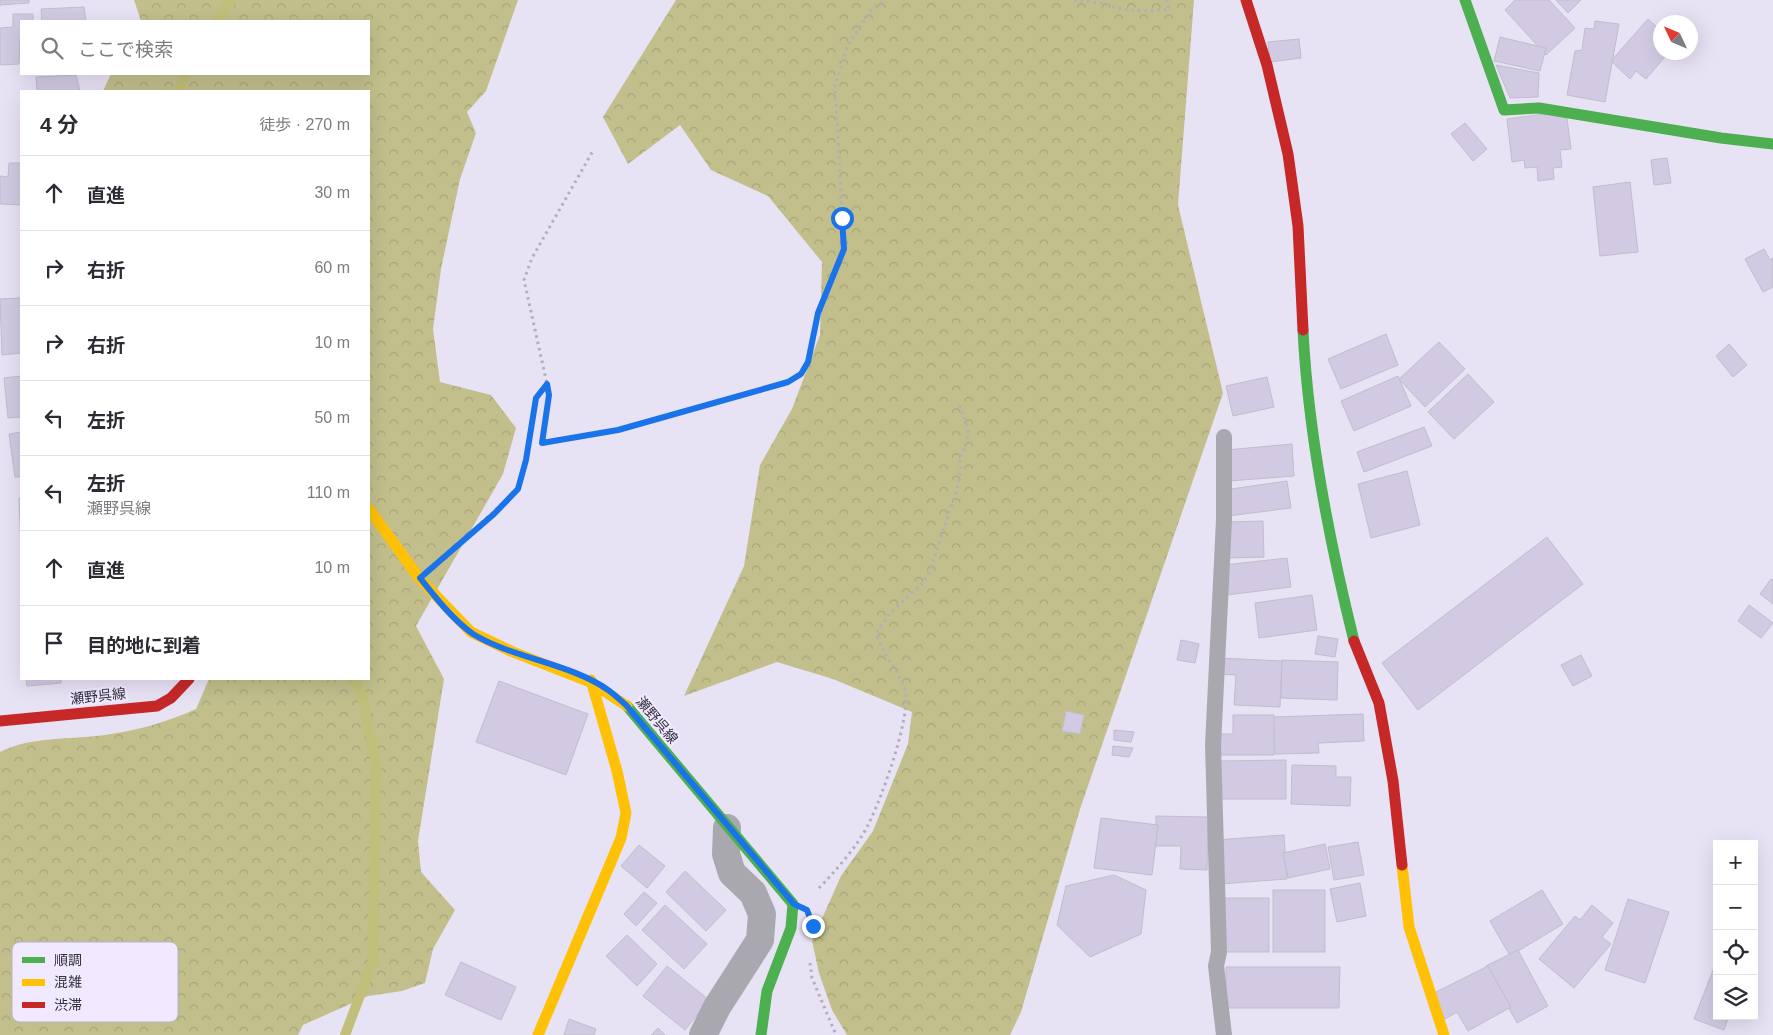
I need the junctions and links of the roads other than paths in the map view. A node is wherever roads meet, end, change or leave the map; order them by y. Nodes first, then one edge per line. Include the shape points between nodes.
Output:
1 (1246, 0) edge
2 (1465, 0) edge
3 (1773, 144) edge
4 (1224, 437) dead end
5 (370, 510) edge
6 (188, 680) edge
7 (590, 680) junction
8 (0, 721) edge
9 (727, 828) junction
10 (538, 1035) edge
11 (703, 1035) edge
12 (761, 1035) edge
13 (1224, 1035) edge
14 (1444, 1035) edge

1 - 14 street via 1267,65 1288,154 1298,226 1305,379 1334,562 1355,645 1379,703 1393,781 1409,927
2 - 3 street via 1504,110 1539,108
4 - 13 lane via 1224,520 1214,745 1219,952 1216,966
5 - 7 street, 瀬野呉線 via 437,600 472,633
6 - 8 street, 瀬野呉線 via 171,698 157,706
7 - 9 street, 瀬野呉線 via 626,705
7 - 10 street via 626,813 621,838
9 - 11 street via 726,854 732,872 753,893 762,914 760,940
9 - 12 street, 瀬野呉線 via 794,904 795,914 766,996

